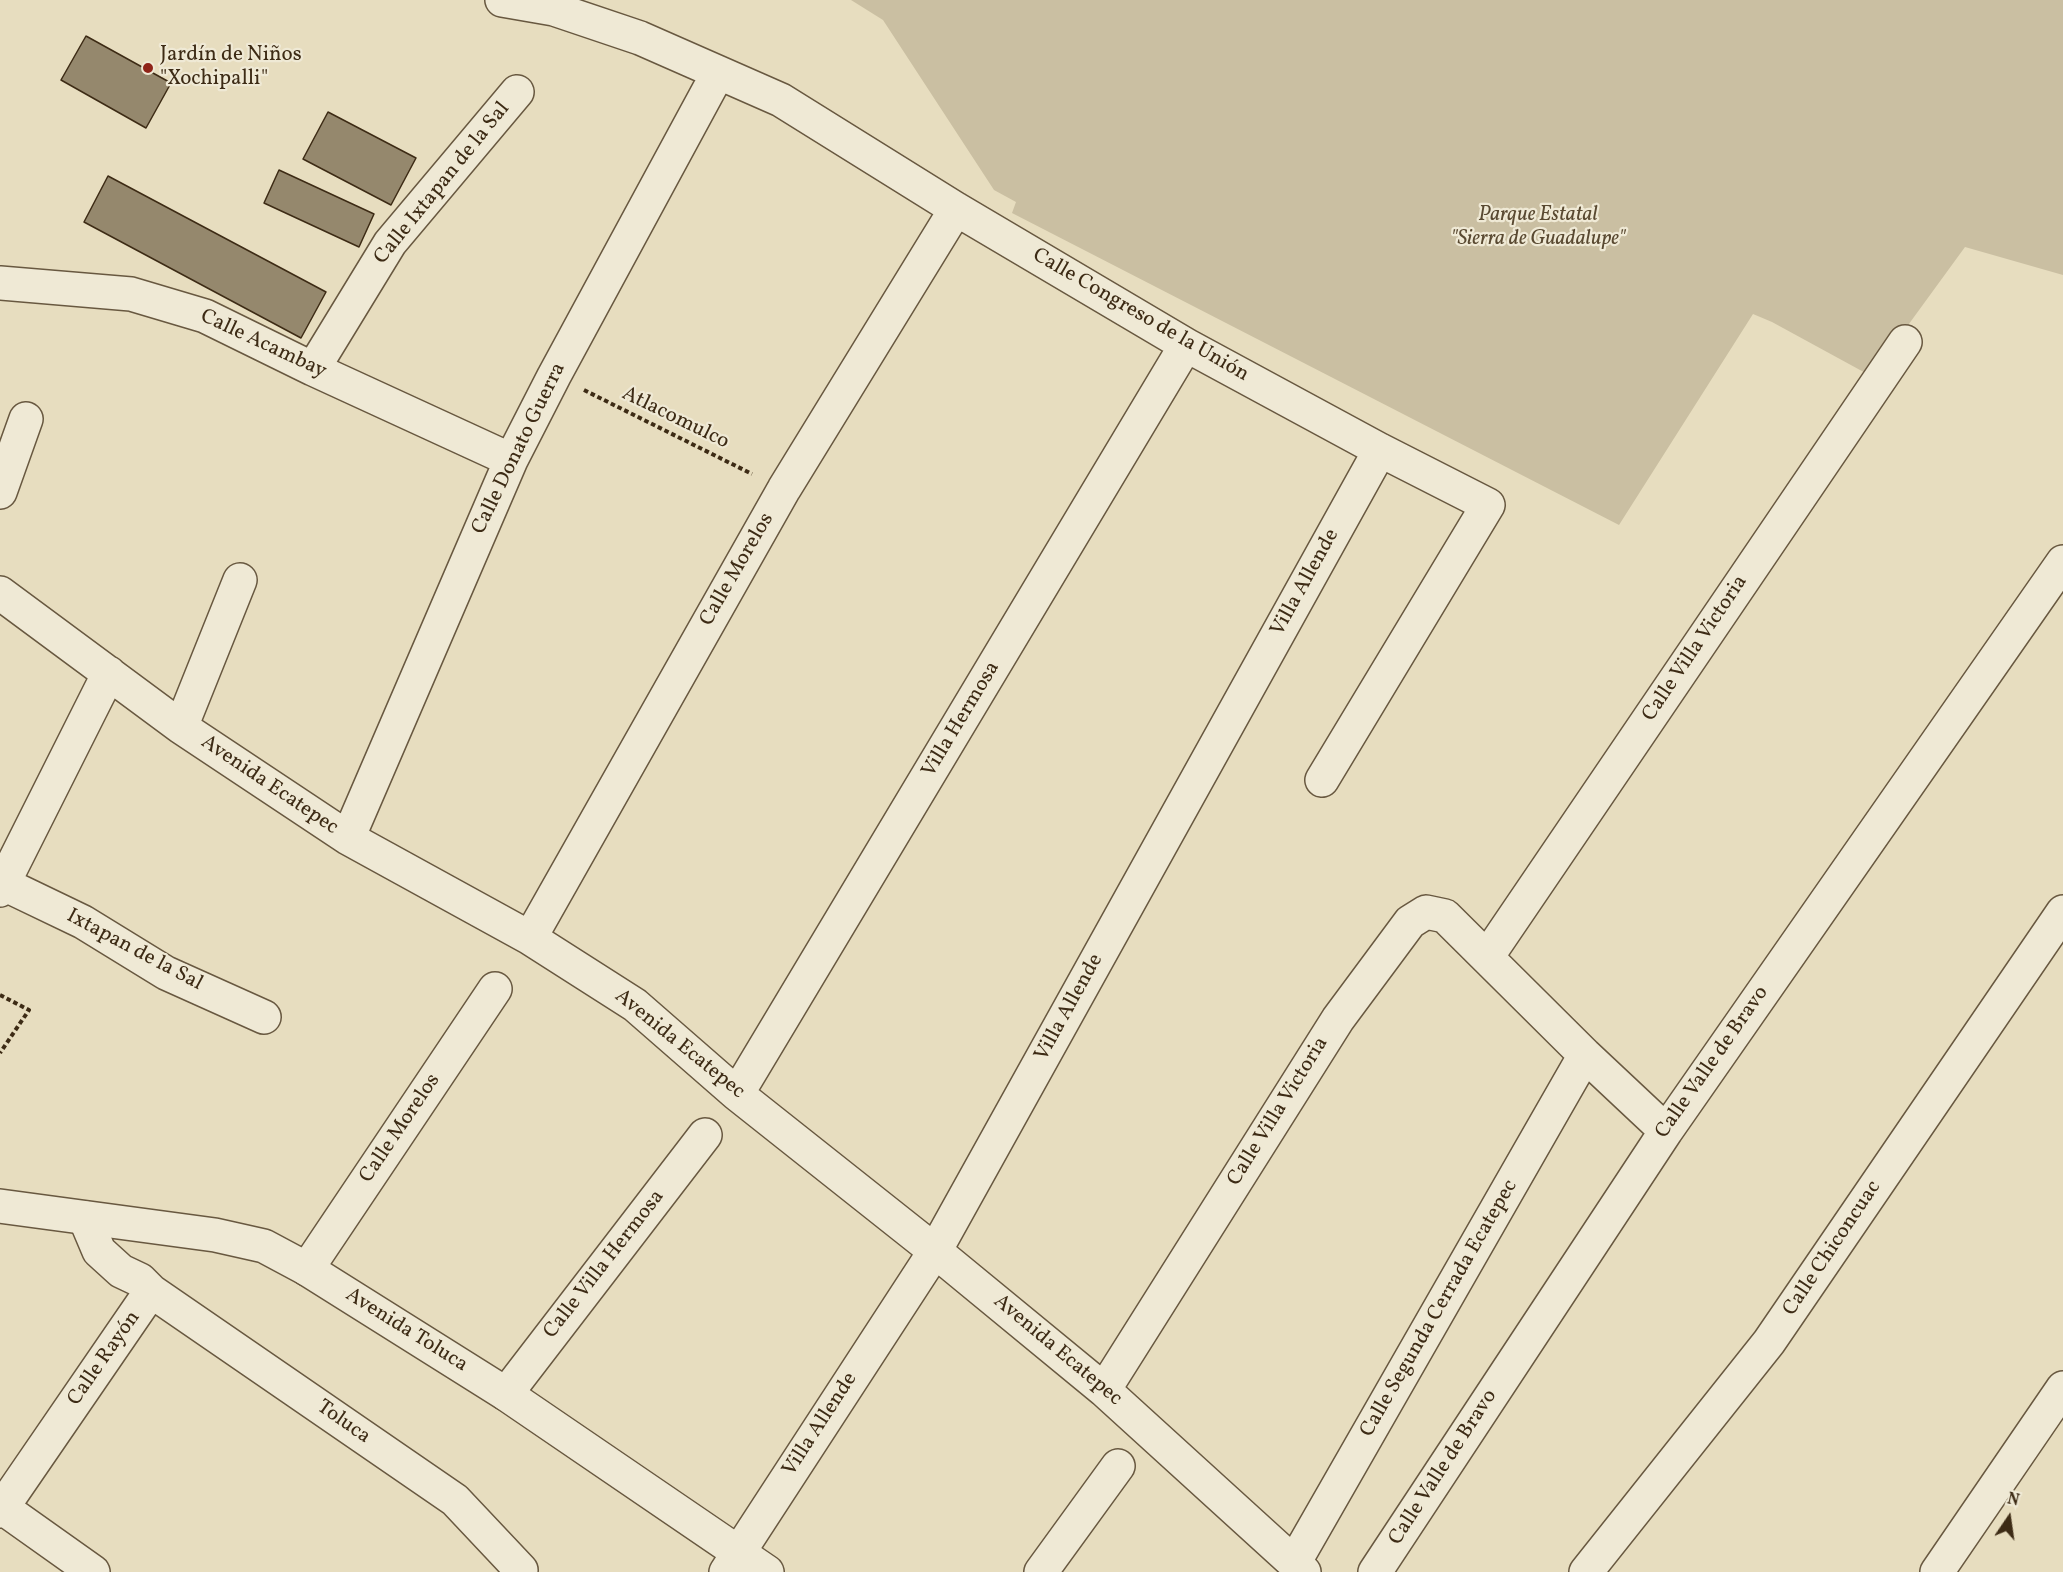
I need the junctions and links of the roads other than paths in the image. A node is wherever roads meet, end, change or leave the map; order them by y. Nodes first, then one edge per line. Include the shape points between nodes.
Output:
1 (502, 0) edge
2 (718, 73) junction
3 (517, 92) dead end
4 (956, 209) junction
5 (0, 283) edge
6 (1905, 342) dead end
7 (1186, 345) junction
8 (312, 369) junction
9 (26, 419) dead end
10 (1380, 450) junction
11 (511, 460) junction
12 (0, 492) edge
13 (2063, 562) edge
14 (240, 580) dead end
15 (0, 593) edge
16 (109, 673) junction
17 (181, 727) junction
18 (1322, 780) dead end
19 (348, 838) junction
20 (2, 887) edge
21 (2063, 912) edge
22 (530, 938) junction
23 (1487, 957) junction
24 (495, 989) dead end
25 (264, 1017) dead end
26 (1585, 1055) junction
27 (737, 1094) junction
28 (1666, 1131) junction
29 (705, 1135) dead end
30 (0, 1206) edge
31 (85, 1218) junction
32 (935, 1251) junction
33 (307, 1269) junction
34 (151, 1291) junction
35 (2063, 1388) edge
36 (1104, 1390) junction
37 (506, 1394) junction
38 (1118, 1466) dead end
39 (1, 1508) edge
40 (732, 1562) edge
41 (1299, 1567) edge
42 (521, 1570) dead end
43 (93, 1572) edge
44 (767, 1572) edge
45 (1041, 1572) edge
46 (1375, 1572) edge
47 (1586, 1572) edge
48 (1937, 1572) edge

1 - 2 street, Calle Congreso de la Unión via 554,9 640,38
2 - 4 street, Calle Congreso de la Unión via 781,100
2 - 11 street, Calle Donato Guerra
3 - 8 street, Calle Ixtapan de la Sal via 390,243
4 - 7 street, Calle Congreso de la Unión
4 - 22 street, Calle Morelos via 784,489
5 - 8 street, Calle Acambay via 131,294 205,316
6 - 23 street, Calle Villa Victoria
7 - 10 street, Calle Congreso de la Unión
7 - 27 street, Villa Hermosa
8 - 11 street, Calle Acambay
9 - 12 street
10 - 18 street, Calle Congreso de la Unión via 1488,505
10 - 32 street, Villa Allende
11 - 19 street, Calle Donato Guerra
13 - 28 street, Calle Valle de Bravo
14 - 17 street
15 - 16 street, Avenida Ecatepec
16 - 17 street, Avenida Ecatepec
16 - 20 street
17 - 19 street, Avenida Ecatepec
19 - 22 street, Avenida Ecatepec
20 - 25 street, Ixtapan de la Sal via 83,922 166,973
21 - 47 street, Calle Chiconcuac via 1769,1342
22 - 27 street, Avenida Ecatepec via 635,1005
23 - 26 street, Calle Villa Victoria
23 - 36 street, Calle Villa Victoria via 1445,916 1426,912 1410,922 1338,1018
24 - 33 street, Calle Morelos
26 - 28 street, Calle Villa Victoria
26 - 41 street, Calle Segunda Cerrada Ecatepec
27 - 32 street, Avenida Ecatepec
28 - 46 street, Calle Valle de Bravo
29 - 37 street, Calle Villa Hermosa
30 - 31 street, Avenida Toluca
31 - 33 street, Avenida Toluca via 215,1235 264,1246
31 - 34 street, Calle Rayón via 99,1251
32 - 36 street, Avenida Ecatepec
32 - 40 street, Villa Allende
33 - 37 street, Avenida Toluca
34 - 39 street, Calle Rayón
34 - 42 street, Toluca via 455,1500
35 - 48 street
36 - 41 street, Avenida Ecatepec
37 - 40 street, Avenida Toluca
38 - 45 street
39 - 43 street
40 - 44 street, Avenida Toluca

